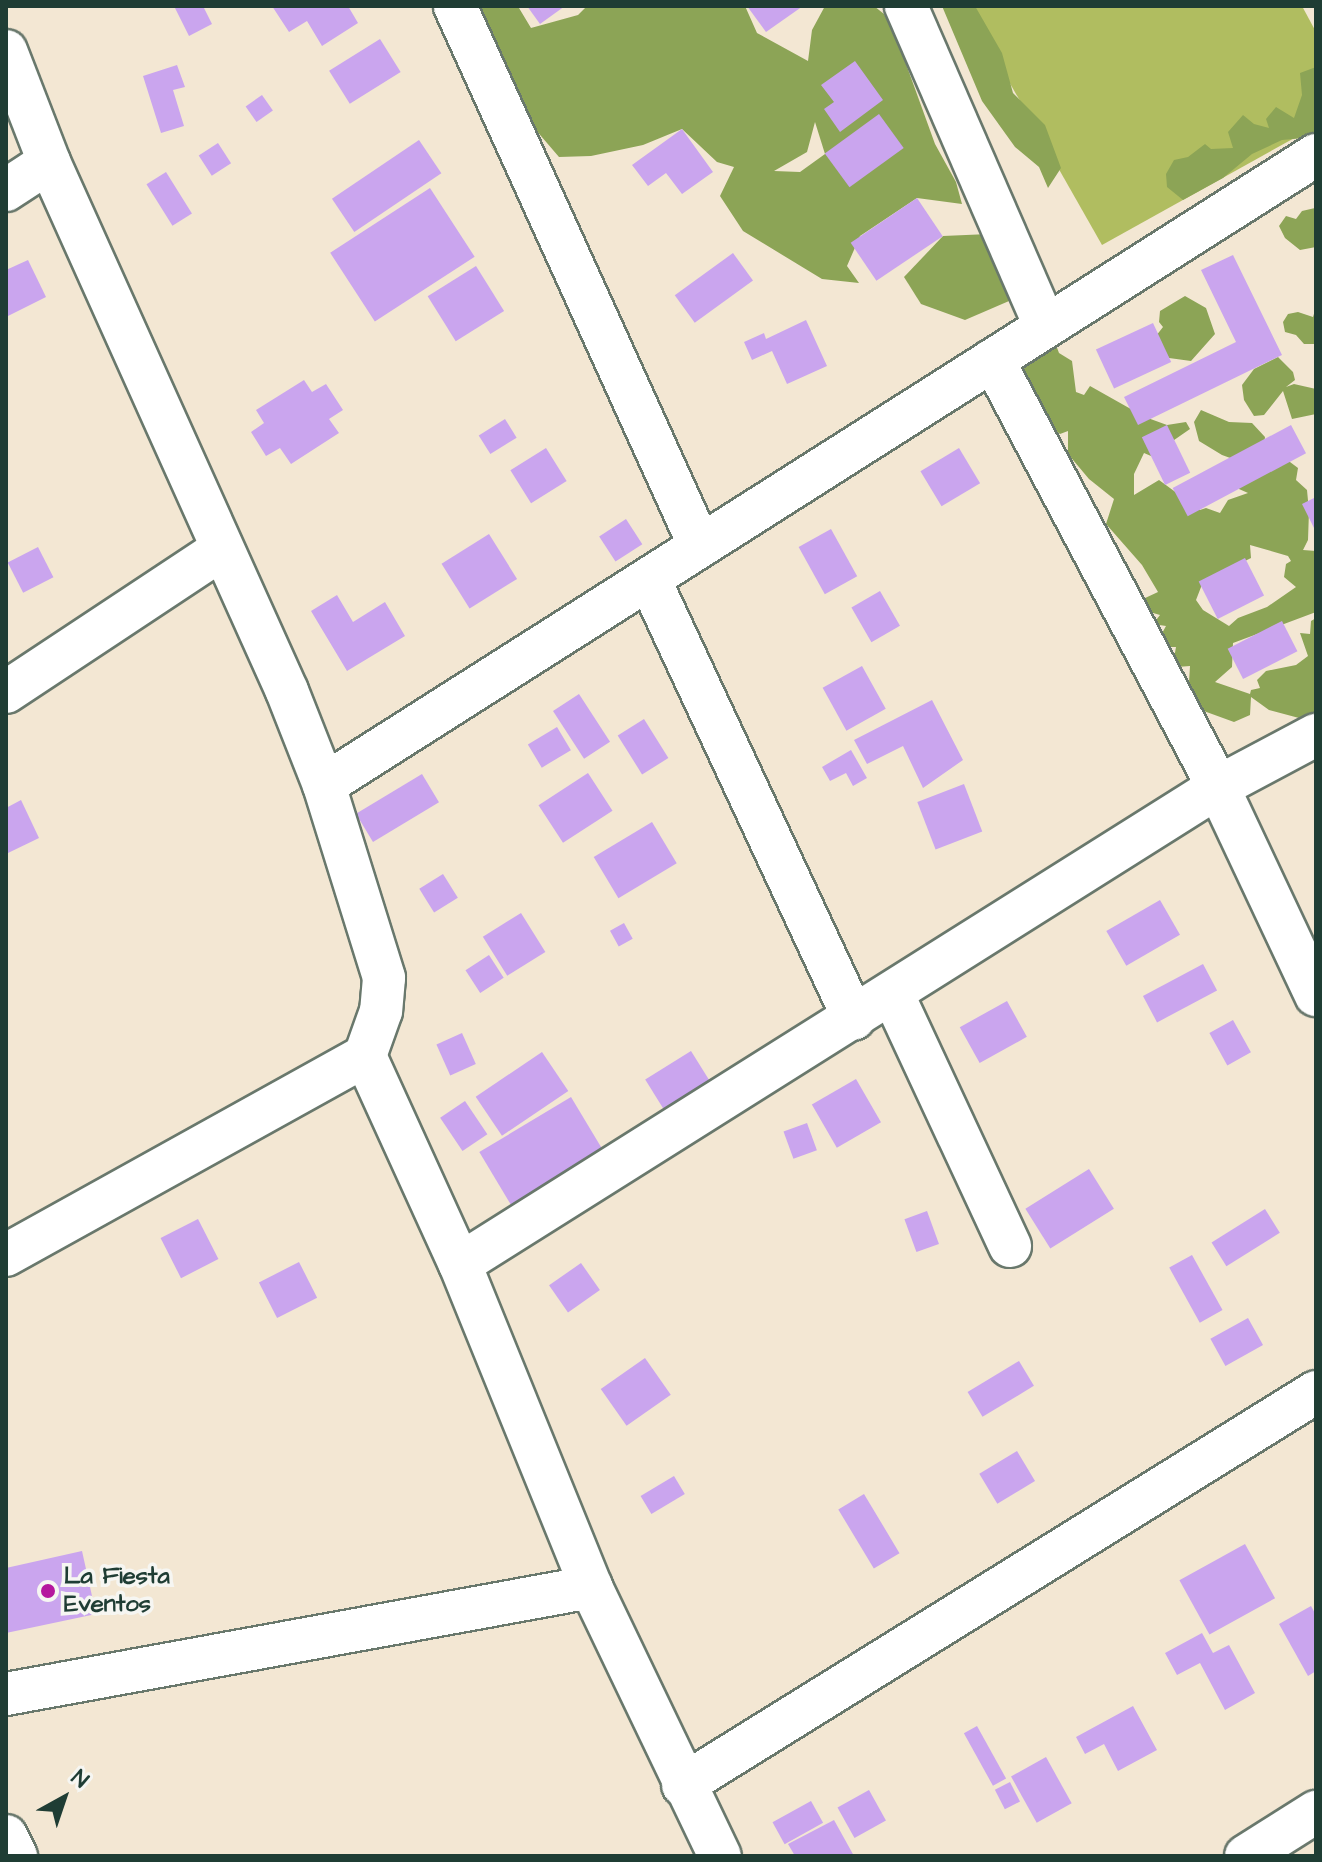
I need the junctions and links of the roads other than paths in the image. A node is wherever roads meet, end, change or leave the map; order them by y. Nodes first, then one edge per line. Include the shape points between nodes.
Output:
1 (455, 6) edge
2 (906, 6) edge
3 (6, 51) edge
4 (1316, 155) edge
5 (49, 162) junction
6 (6, 190) edge
7 (1045, 326) junction
8 (993, 360) junction
9 (700, 546) junction
10 (222, 549) junction
11 (649, 579) junction
12 (6, 692) edge
13 (1316, 735) edge
14 (324, 785) junction
15 (1218, 787) junction
16 (893, 995) junction
17 (1316, 995) edge
18 (854, 1019) junction
19 (365, 1056) junction
20 (1010, 1246) dead end
21 (6, 1255) edge
22 (460, 1264) junction
23 (1316, 1392) edge
24 (591, 1587) junction
25 (6, 1694) edge
26 (683, 1785) junction
27 (1316, 1812) edge
28 (6, 1836) edge
29 (16, 1856) edge
30 (720, 1856) edge
31 (1246, 1856) edge

1 - 9 street
2 - 7 street
3 - 5 street
4 - 7 street
5 - 6 street
5 - 10 street
7 - 8 street
8 - 9 street
8 - 15 street
9 - 11 street
10 - 12 street
10 - 14 street
11 - 14 street
11 - 18 street
13 - 15 street
14 - 19 street via 384,978 381,1011
15 - 16 street
15 - 17 street
16 - 18 street
16 - 20 street
18 - 22 street
19 - 21 street
19 - 22 street
22 - 24 street
23 - 26 street
24 - 25 street
24 - 26 street
26 - 30 street
27 - 31 street
28 - 29 street

